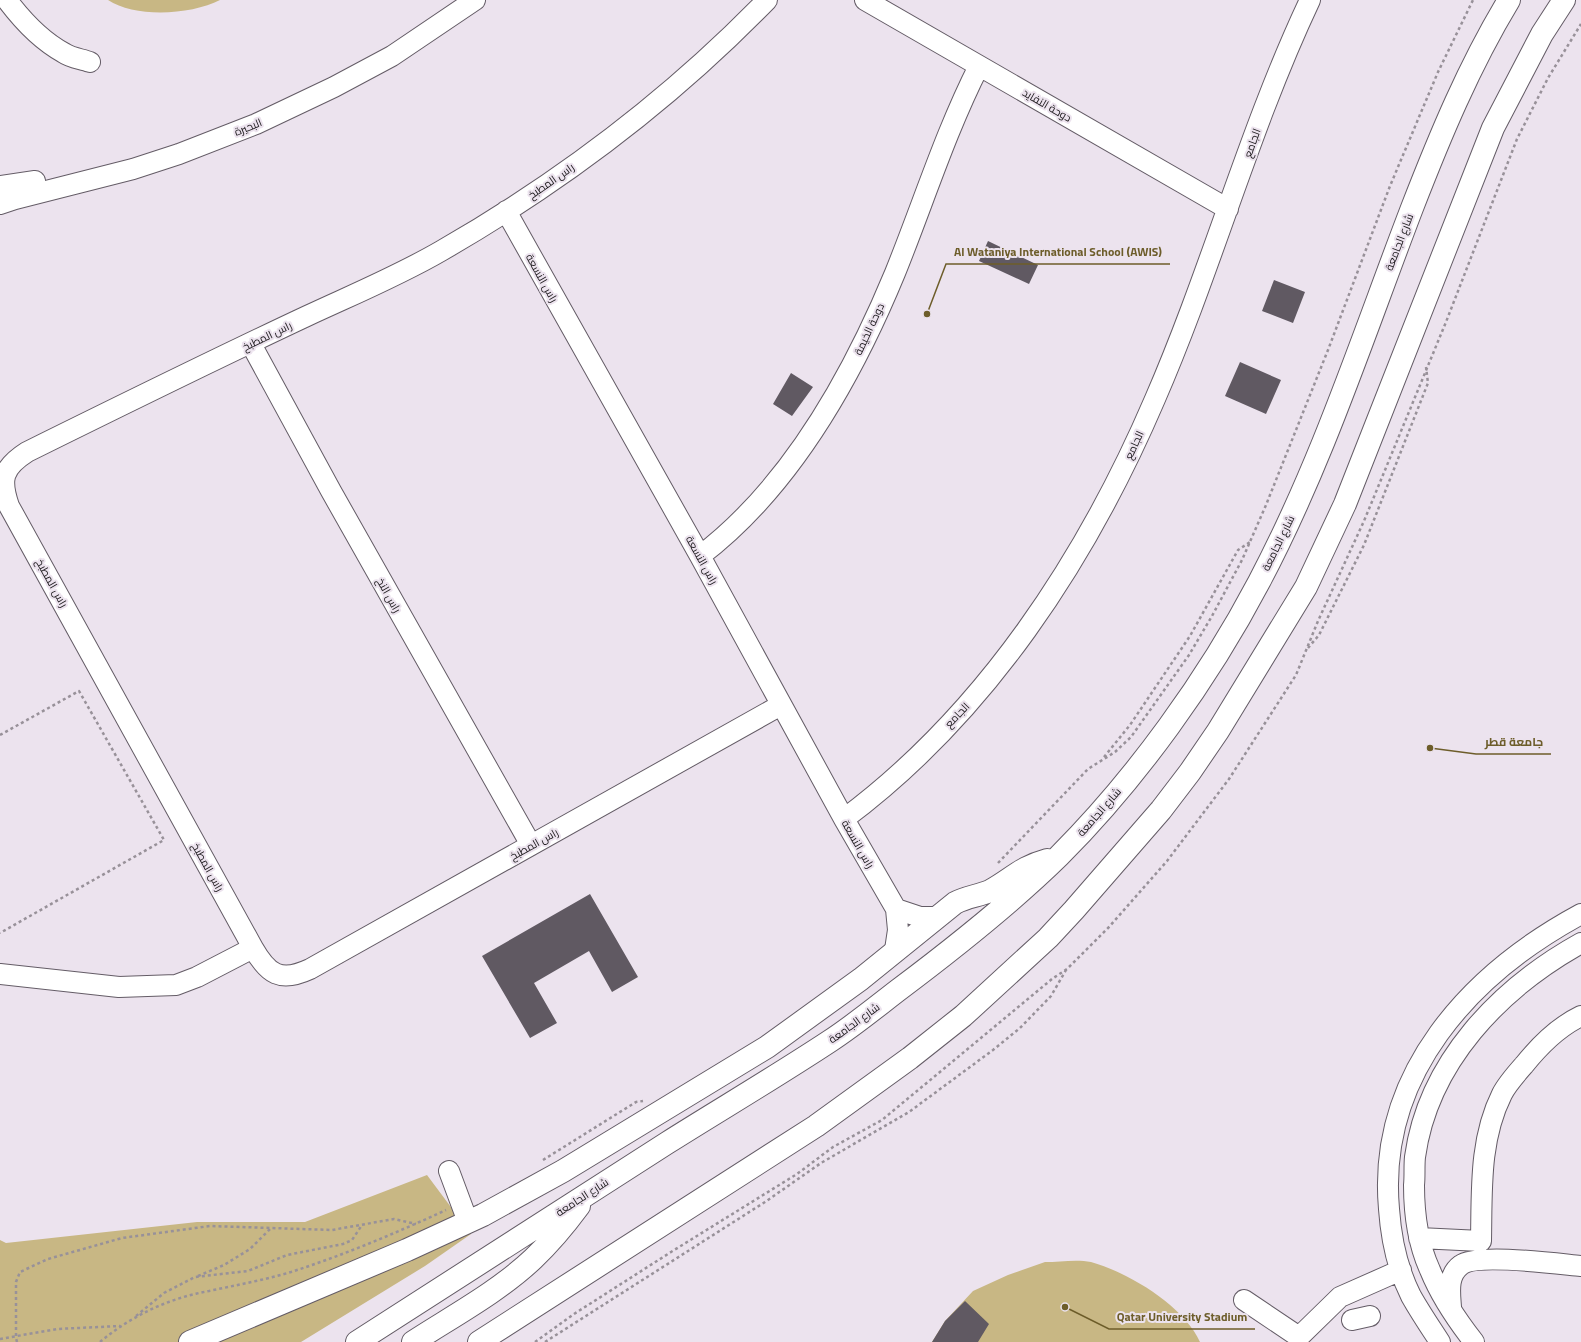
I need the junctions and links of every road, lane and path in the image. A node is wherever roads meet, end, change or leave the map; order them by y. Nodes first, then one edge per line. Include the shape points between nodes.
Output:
1 (7, 0) edge
2 (454, 0) edge
3 (475, 0) edge
4 (767, 0) edge
5 (865, 0) edge
6 (1310, 0) edge
7 (1473, 0) edge
8 (1509, 0) edge
9 (1564, 0) edge
10 (1581, 24) edge
11 (90, 62) dead end
12 (979, 66) junction
13 (217, 133) junction
14 (0, 186) edge
15 (0, 204) edge
16 (1228, 209) junction
17 (506, 211) junction
18 (251, 344) junction
19 (1426, 367) junction
20 (1250, 541) junction
21 (700, 556) junction
22 (1308, 649) junction
23 (781, 705) junction
24 (0, 735) edge
25 (1103, 758) junction
26 (844, 819) junction
27 (531, 845) junction
28 (1058, 857) junction
29 (996, 866) dead end
30 (896, 909) junction
31 (1581, 914) edge
32 (937, 917) junction
33 (0, 933) edge
34 (1581, 943) edge
35 (253, 948) junction
36 (890, 955) junction
37 (1066, 969) junction
38 (0, 974) edge
39 (1581, 1016) edge
40 (833, 1039) junction
41 (661, 1112) junction
42 (541, 1161) dead end
43 (449, 1171) dead end
44 (588, 1193) junction
45 (464, 1213) junction
46 (416, 1224) junction
47 (362, 1225) junction
48 (270, 1228) junction
49 (1419, 1238) junction
50 (1581, 1266) edge
51 (1401, 1270) junction
52 (195, 1277) junction
53 (1244, 1300) dead end
54 (1452, 1313) junction
55 (133, 1318) junction
56 (122, 1326) junction
57 (16, 1338) junction
58 (0, 1339) edge
59 (1297, 1340) edge
60 (17, 1342) edge
61 (100, 1342) edge
62 (190, 1342) edge
63 (357, 1342) edge
64 (414, 1342) edge
65 (479, 1342) edge
66 (536, 1342) edge
67 (545, 1342) edge
68 (1440, 1342) edge
69 (1474, 1342) edge

1 - 11 street via 20,16 58,49
2 - 13 street, البحيرة via 386,46
3 - 13 street, البحيرة via 392,56 334,87 256,124
4 - 17 street, راس المطبخ via 715,52 654,105 553,180
5 - 12 street, دوحة النفايد
6 - 16 street, الجامع via 1268,98
7 - 20 path via 1410,137 1297,430
8 - 28 main road, شارع الجامعة via 1464,81 1319,451 1281,540 1207,670 1143,760
9 - 65 main road via 1542,34 1493,128 1345,504 1306,587 1218,731 1161,810 1048,938 962,1016 910,1058 816,1126
10 - 19 path via 1548,78 1517,139
12 - 16 street, دوحة النفايد
12 - 21 street, دوحة الخيمة via 954,120 893,278 857,357 824,414 774,483 729,534
13 - 14 street, البحيرة via 175,143 104,166 11,186
13 - 15 street, البحيرة via 133,169
16 - 26 street, الجامع via 1156,399 1114,488 1081,548 1006,657 974,698 907,768
17 - 18 street, راس المطبخ via 439,252 364,291
17 - 21 street, راس النسعة
18 - 27 street, راس النخ
18 - 35 street, راس المطبخ via 196,368 27,452 11,464 3,479 9,506
19 - 22 path via 1364,521 1318,621
19 - 22 path via 1428,383 1364,545 1319,635
20 - 25 path via 1238,550 1190,636 1130,725
20 - 25 path via 1212,616 1168,686 1131,737 1115,752
21 - 23 street, راس النسعة
22 - 37 path via 1296,675 1229,779 1200,818 1167,861 1109,927
23 - 26 street, راس النسعة
23 - 27 street, راس المطبخ
24 - 33 path via 79,690 164,840
25 - 29 path via 1088,769
26 - 30 street, راس النسعة
27 - 35 street, راس المطبخ via 301,974 283,975 268,970 262,965
28 - 32 main road via 1033,864 988,891 955,903
28 - 40 main road, شارع الجامعة via 980,927
30 - 32 street via 920,917
30 - 36 street, راس النسعة via 898,930
31 - 51 street via 1556,927 1516,954 1478,987 1426,1051 1413,1075 1392,1137 1387,1188 1394,1244
32 - 36 main road
34 - 49 street via 1553,959 1488,1013 1461,1046 1441,1077 1422,1127 1415,1158 1414,1200
35 - 38 street via 176,985 118,987
36 - 40 main road
36 - 41 main road via 767,1047
37 - 66 path via 882,1120 833,1147 797,1174 574,1314
37 - 67 path via 1051,996 1020,1028 909,1112 821,1163 765,1202
39 - 49 street via 1561,1027 1532,1054 1500,1098 1491,1118 1483,1163 1481,1241
40 - 44 main road, شارع الجامعة
41 - 42 path via 652,1103 636,1102
41 - 45 main road via 557,1175
43 - 45 street
44 - 63 main road, شارع الجامعة
44 - 64 main road via 569,1220 532,1260 506,1281
45 - 46 path
45 - 62 main road via 407,1250
46 - 47 path via 394,1219
46 - 55 path via 292,1272 173,1300
47 - 48 path via 332,1230
47 - 52 path via 352,1240 343,1244 287,1256 248,1271
48 - 52 path via 250,1249 224,1265
48 - 57 path via 210,1226 122,1238 48,1259 20,1272 16,1282
49 - 54 street via 1430,1270
50 - 54 street via 1496,1260 1462,1264 1453,1275 1450,1284
51 - 59 street via 1340,1297
51 - 68 street via 1411,1295
52 - 55 path via 164,1293
53 - 59 street
54 - 69 street
55 - 56 path
56 - 57 path via 57,1329
56 - 61 path
57 - 58 path
57 - 60 path

